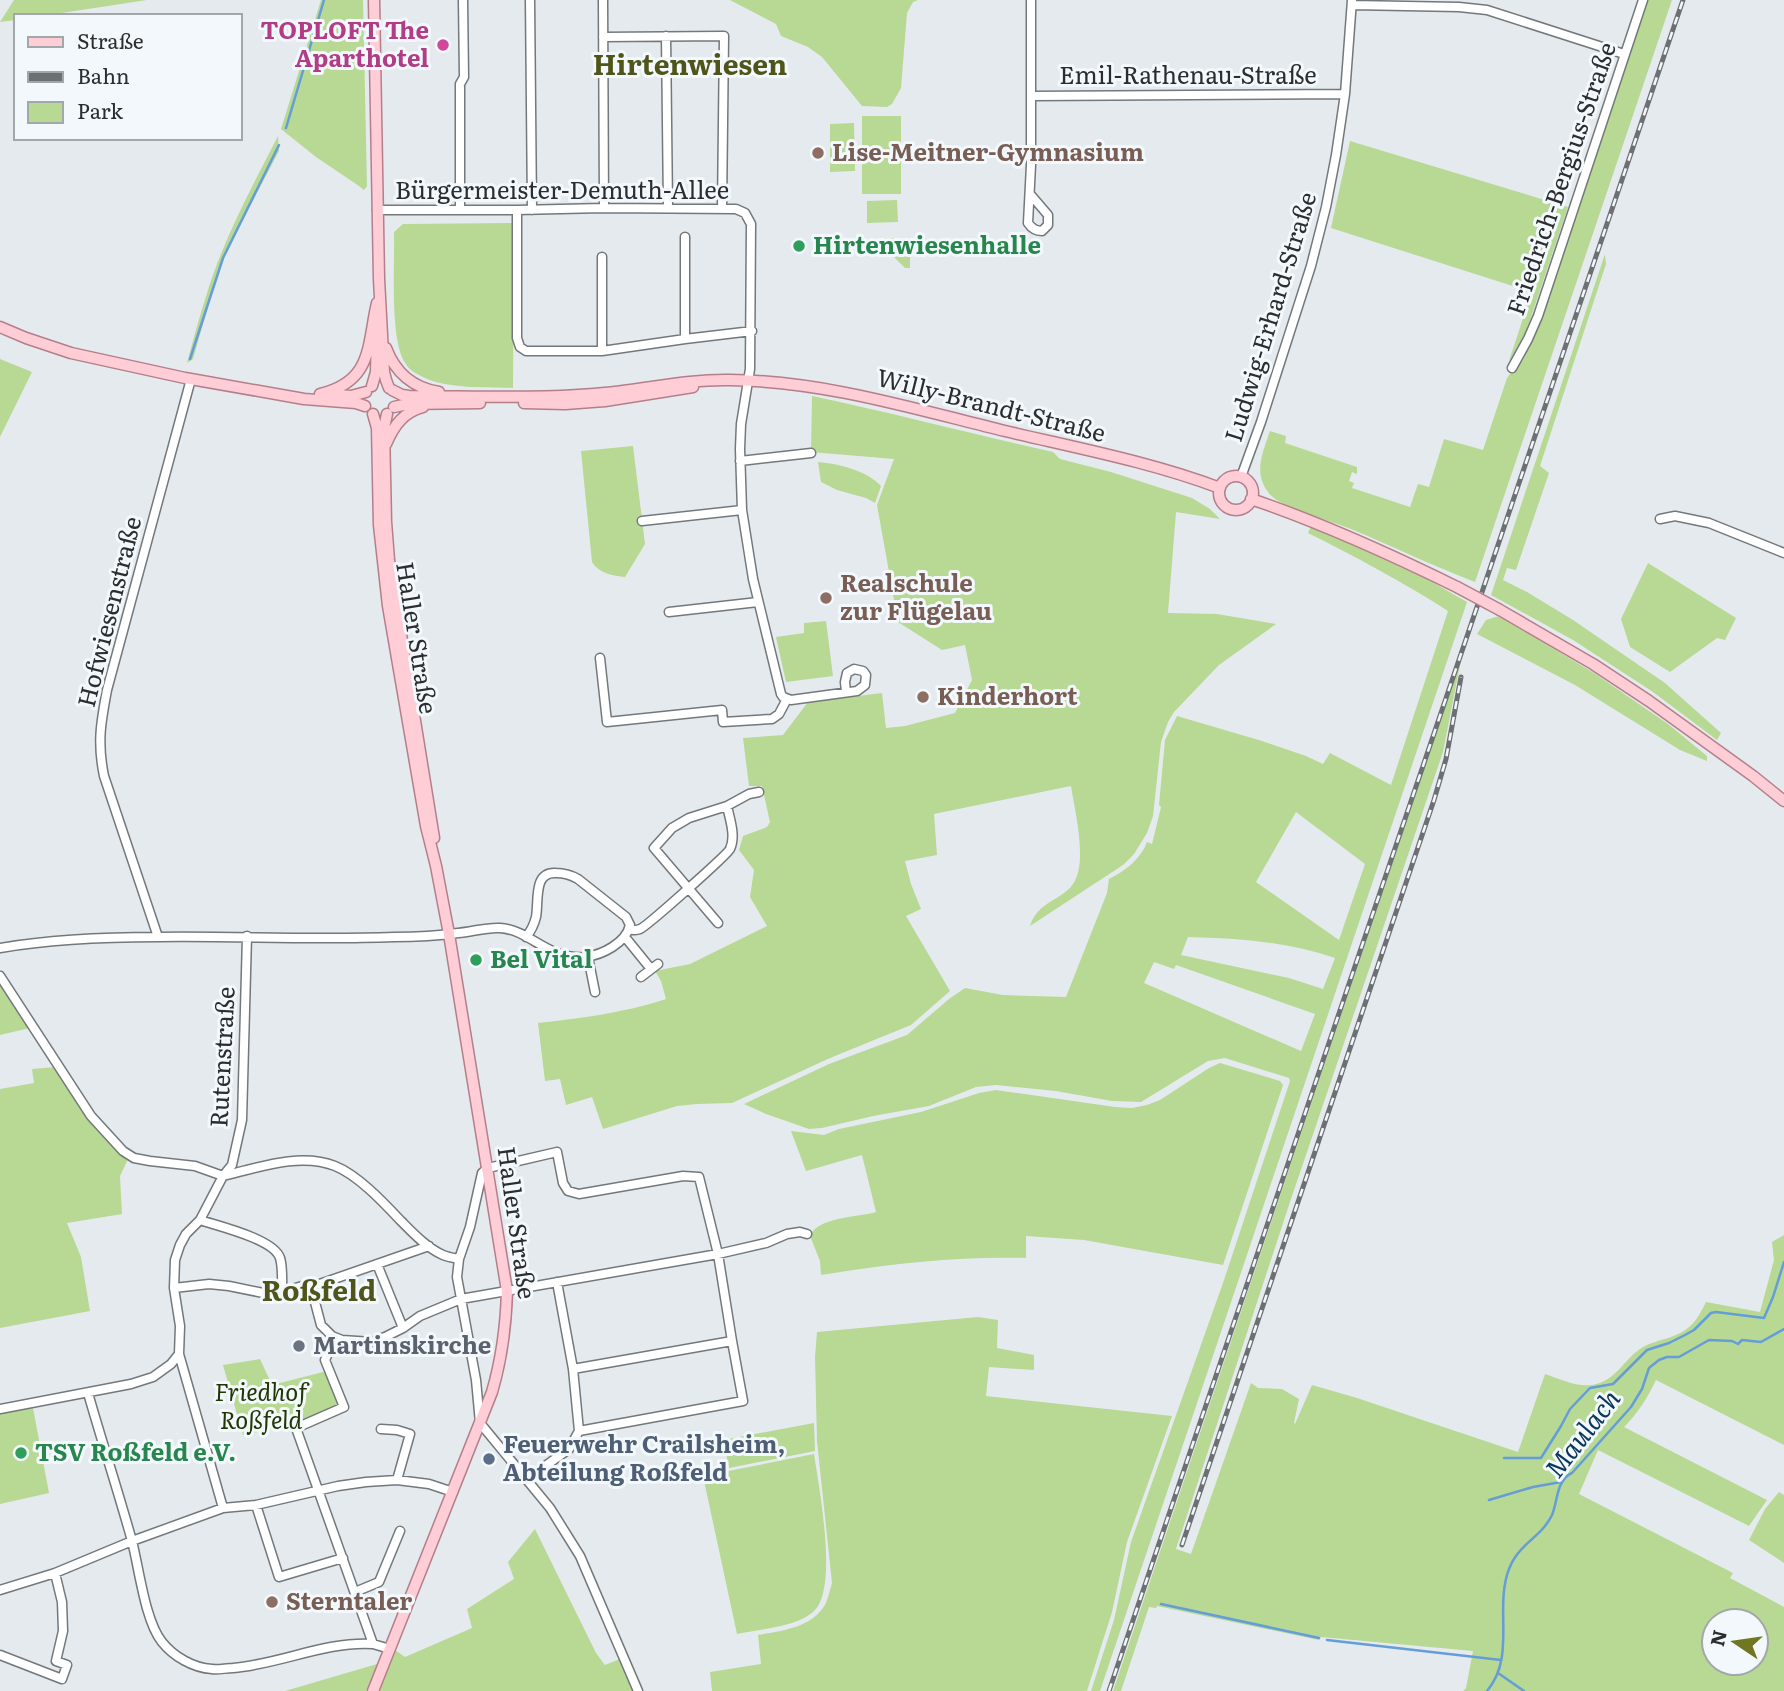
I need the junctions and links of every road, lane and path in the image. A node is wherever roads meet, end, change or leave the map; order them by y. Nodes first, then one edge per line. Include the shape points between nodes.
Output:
1 (374, 0) edge
2 (463, 0) edge
3 (530, 0) edge
4 (603, 0) edge
5 (1031, 0) edge
6 (1643, 0) edge
7 (1352, 3) edge
8 (666, 36) junction
9 (603, 37) junction
10 (1624, 54) junction
11 (1345, 94) junction
12 (1032, 96) junction
13 (1030, 194) dead end
14 (604, 208) junction
15 (668, 208) junction
16 (722, 209) junction
17 (377, 210) junction
18 (460, 210) junction
19 (517, 210) junction
20 (531, 210) junction
21 (685, 237) dead end
22 (602, 257) dead end
23 (379, 279) junction
24 (378, 299) junction
25 (0, 327) edge
26 (752, 331) junction
27 (685, 338) junction
28 (383, 341) junction
29 (602, 351) junction
30 (1512, 368) dead end
31 (191, 379) junction
32 (749, 380) junction
33 (369, 389) junction
34 (391, 389) junction
35 (320, 394) junction
36 (287, 395) junction
37 (463, 396) junction
38 (434, 403) junction
39 (365, 406) junction
40 (391, 411) junction
41 (373, 414) junction
42 (385, 448) junction
43 (811, 453) dead end
44 (740, 461) junction
45 (1241, 477) junction
46 (1220, 488) junction
47 (1251, 499) junction
48 (742, 510) junction
49 (1660, 519) dead end
50 (642, 522) dead end
51 (1784, 553) edge
52 (758, 602) junction
53 (670, 611) dead end
54 (600, 658) dead end
55 (846, 692) dead end
56 (787, 699) junction
57 (758, 793) dead end
58 (1784, 802) edge
59 (727, 806) junction
60 (436, 866) junction
61 (688, 888) junction
62 (718, 923) dead end
63 (627, 933) junction
64 (449, 934) junction
65 (158, 936) junction
66 (247, 936) junction
67 (526, 937) junction
68 (0, 948) edge
69 (588, 957) junction
70 (0, 976) edge
71 (641, 977) dead end
72 (595, 992) dead end
73 (488, 1168) junction
74 (223, 1176) junction
75 (200, 1220) junction
76 (807, 1234) dead end
77 (429, 1246) junction
78 (718, 1254) junction
79 (459, 1259) junction
80 (377, 1264) junction
81 (557, 1282) junction
82 (311, 1287) junction
83 (174, 1288) junction
84 (508, 1291) junction
85 (282, 1292) junction
86 (461, 1299) junction
87 (403, 1328) junction
88 (335, 1338) junction
89 (732, 1340) junction
90 (179, 1354) junction
91 (573, 1369) junction
92 (476, 1380) junction
93 (495, 1383) junction
94 (88, 1393) junction
95 (0, 1409) edge
96 (480, 1423) junction
97 (381, 1429) dead end
98 (579, 1431) junction
99 (527, 1479) junction
100 (397, 1480) junction
101 (319, 1491) junction
102 (453, 1492) junction
103 (256, 1505) junction
104 (223, 1508) junction
105 (400, 1531) dead end
106 (132, 1541) junction
107 (343, 1558) junction
108 (55, 1573) junction
109 (0, 1590) edge
110 (355, 1592) junction
111 (373, 1644) junction
112 (390, 1649) junction
113 (0, 1655) edge
114 (56, 1661) junction
115 (50, 1675) junction
116 (373, 1691) edge
117 (638, 1691) edge

1 - 17 main road
2 - 18 street
3 - 20 street
4 - 9 street
5 - 12 street
6 - 10 street, Friedrich-Bergius-Straße
7 - 10 street via 1487,10
7 - 11 street, Ludwig-Erhard-Straße
8 - 9 street
8 - 15 street
8 - 16 street via 724,36
9 - 14 street
10 - 30 street, Friedrich-Bergius-Straße via 1538,316
11 - 12 street, Emil-Rathenau-Straße
11 - 45 street, Ludwig-Erhard-Straße via 1334,168 1311,266
12 - 13 street
14 - 15 street, Bürgermeister-Demuth-Allee
14 - 20 street, Bürgermeister-Demuth-Allee
15 - 16 street, Bürgermeister-Demuth-Allee
16 - 26 street, Bürgermeister-Demuth-Allee via 740,211 751,224
17 - 18 street, Bürgermeister-Demuth-Allee
17 - 23 main road
18 - 19 street, Bürgermeister-Demuth-Allee
19 - 20 street, Bürgermeister-Demuth-Allee
19 - 29 street via 520,347 526,351
21 - 27 street
22 - 29 street
23 - 24 main road
23 - 28 main road
24 - 33 main road via 376,372
24 - 35 main road via 362,365 340,387
25 - 31 main road via 71,353
26 - 27 street
26 - 32 street, Bürgermeister-Demuth-Allee
27 - 29 street
28 - 34 main road via 384,372
28 - 37 main road via 395,366 412,383
31 - 36 main road
31 - 65 street, Hofwiesenstraße via 99,731 104,776
32 - 37 main road, Willy-Brandt-Straße via 693,381 573,396
32 - 38 main road, Willy-Brandt-Straße via 565,404
32 - 44 street, Bürgermeister-Demuth-Allee
32 - 46 main road, Willy-Brandt-Straße via 866,397 1083,449
33 - 34 main road via 381,384
33 - 35 main road via 351,396
33 - 39 main road
34 - 37 main road, Willy-Brandt-Straße via 409,396
34 - 40 main road via 395,398
35 - 36 main road
36 - 39 main road
38 - 40 main road, Willy-Brandt-Straße via 401,404
38 - 42 main road, Haller Straße via 401,418
39 - 41 main road
40 - 41 main road
40 - 42 main road, Haller Straße via 384,428
41 - 60 main road, Haller Straße via 384,579
42 - 60 main road, Haller Straße via 389,560
43 - 44 street
44 - 48 street, Bürgermeister-Demuth-Allee
45 - 46 main road via 1226,480
45 - 47 main road via 1250,484
46 - 47 main road via 1220,499 1228,508 1239,510
47 - 58 main road, bridge via 1393,556 1500,610 1649,701
48 - 50 street
48 - 52 street, Bürgermeister-Demuth-Allee
49 - 51 street via 1675,516 1709,523
52 - 53 street
52 - 56 street, Bürgermeister-Demuth-Allee via 779,690
54 - 56 street via 607,722 722,710 723,722 772,719
55 - 56 street
57 - 59 street
59 - 61 street via 733,840 728,852
59 - 61 street via 689,818 654,848
60 - 64 main road, Haller Straße
61 - 62 street
61 - 63 street via 643,928
63 - 67 street via 626,917 578,879 548,873 540,880 536,915
63 - 69 street
63 - 71 street via 655,966
64 - 66 street
64 - 67 street via 498,928
64 - 73 main road, Haller Straße
65 - 66 street
65 - 68 street
66 - 74 street, Rutenstraße via 242,1120 232,1165
67 - 69 street via 559,955
69 - 72 street
70 - 74 street via 91,1116 123,1151 142,1160 195,1166
73 - 78 street via 557,1152 563,1183 579,1195 699,1177
73 - 79 street via 482,1173
73 - 84 main road, Haller Straße
74 - 75 street, Rutenstraße
74 - 77 street via 297,1160 333,1165 374,1194
75 - 83 street, Rutenstraße via 180,1245
75 - 85 street via 242,1233 274,1250 280,1257
76 - 78 street via 787,1234
77 - 79 street via 443,1256
77 - 80 street
78 - 81 street
78 - 89 street
79 - 86 street
80 - 82 street
80 - 87 street
81 - 84 street
81 - 91 street
82 - 85 street
82 - 88 street via 321,1325
83 - 85 street via 209,1284 273,1295
83 - 90 street, Rutenstraße
84 - 86 street
84 - 93 main road, Haller Straße
86 - 87 street
86 - 92 street
87 - 88 street via 372,1342
88 - 101 street via 325,1360 344,1407 296,1428
89 - 91 street
89 - 98 street via 743,1401
90 - 94 street via 153,1377
90 - 104 street, Rutenstraße
91 - 98 street
92 - 93 street
92 - 96 street
93 - 96 main road, Haller Straße
94 - 95 street
94 - 106 street
96 - 99 street
96 - 102 main road, Haller Straße
97 - 100 street via 410,1434
98 - 99 street via 569,1449
99 - 117 street via 580,1556
100 - 101 street
100 - 102 street
101 - 103 street
101 - 107 street
102 - 112 main road, Haller Straße
103 - 104 street
103 - 107 street via 279,1577
104 - 106 street
105 - 110 street via 379,1582
106 - 108 street
106 - 111 street via 152,1625 174,1654 192,1664 211,1669 250,1666 340,1645
107 - 110 street
108 - 109 street
108 - 114 street via 63,1630
110 - 111 street
111 - 112 street
112 - 116 main road, Haller Straße
113 - 115 street
114 - 115 street
114 - 115 street via 67,1665 62,1679

